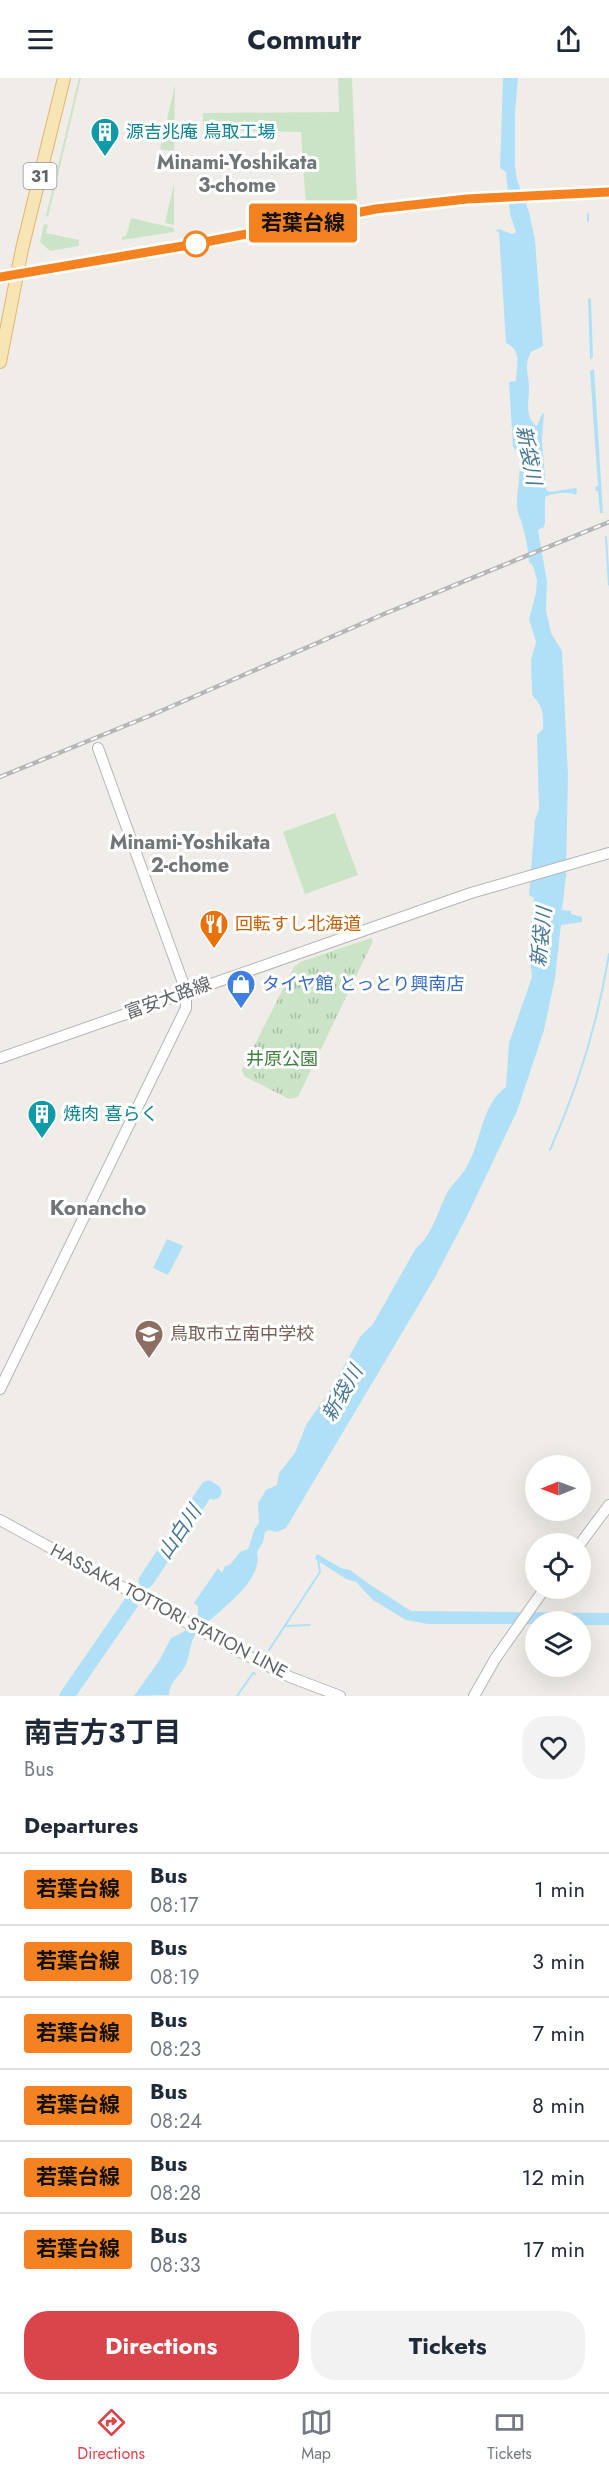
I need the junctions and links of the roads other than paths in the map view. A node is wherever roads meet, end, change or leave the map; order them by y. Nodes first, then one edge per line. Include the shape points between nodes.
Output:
1 (63, 78) edge
2 (609, 192) edge
3 (17, 274) junction
4 (0, 277) edge
5 (0, 362) edge
6 (98, 748) dead end
7 (609, 853) edge
8 (186, 991) junction
9 (0, 1058) edge
10 (0, 1389) edge
11 (609, 1505) edge
12 (0, 1520) edge
13 (588, 1533) edge
14 (537, 1599) edge
15 (340, 1696) edge
16 (474, 1696) edge

1 - 3 main road, 31
2 - 3 street via 376,209
3 - 4 street
3 - 5 main road
6 - 8 street
7 - 8 street, 富安大路線 via 506,882
8 - 9 street, 富安大路線
8 - 10 street via 186,1008
11 - 13 street
12 - 15 street, HASSAKA TOTTORI STATION LINE via 239,1651
14 - 16 street

